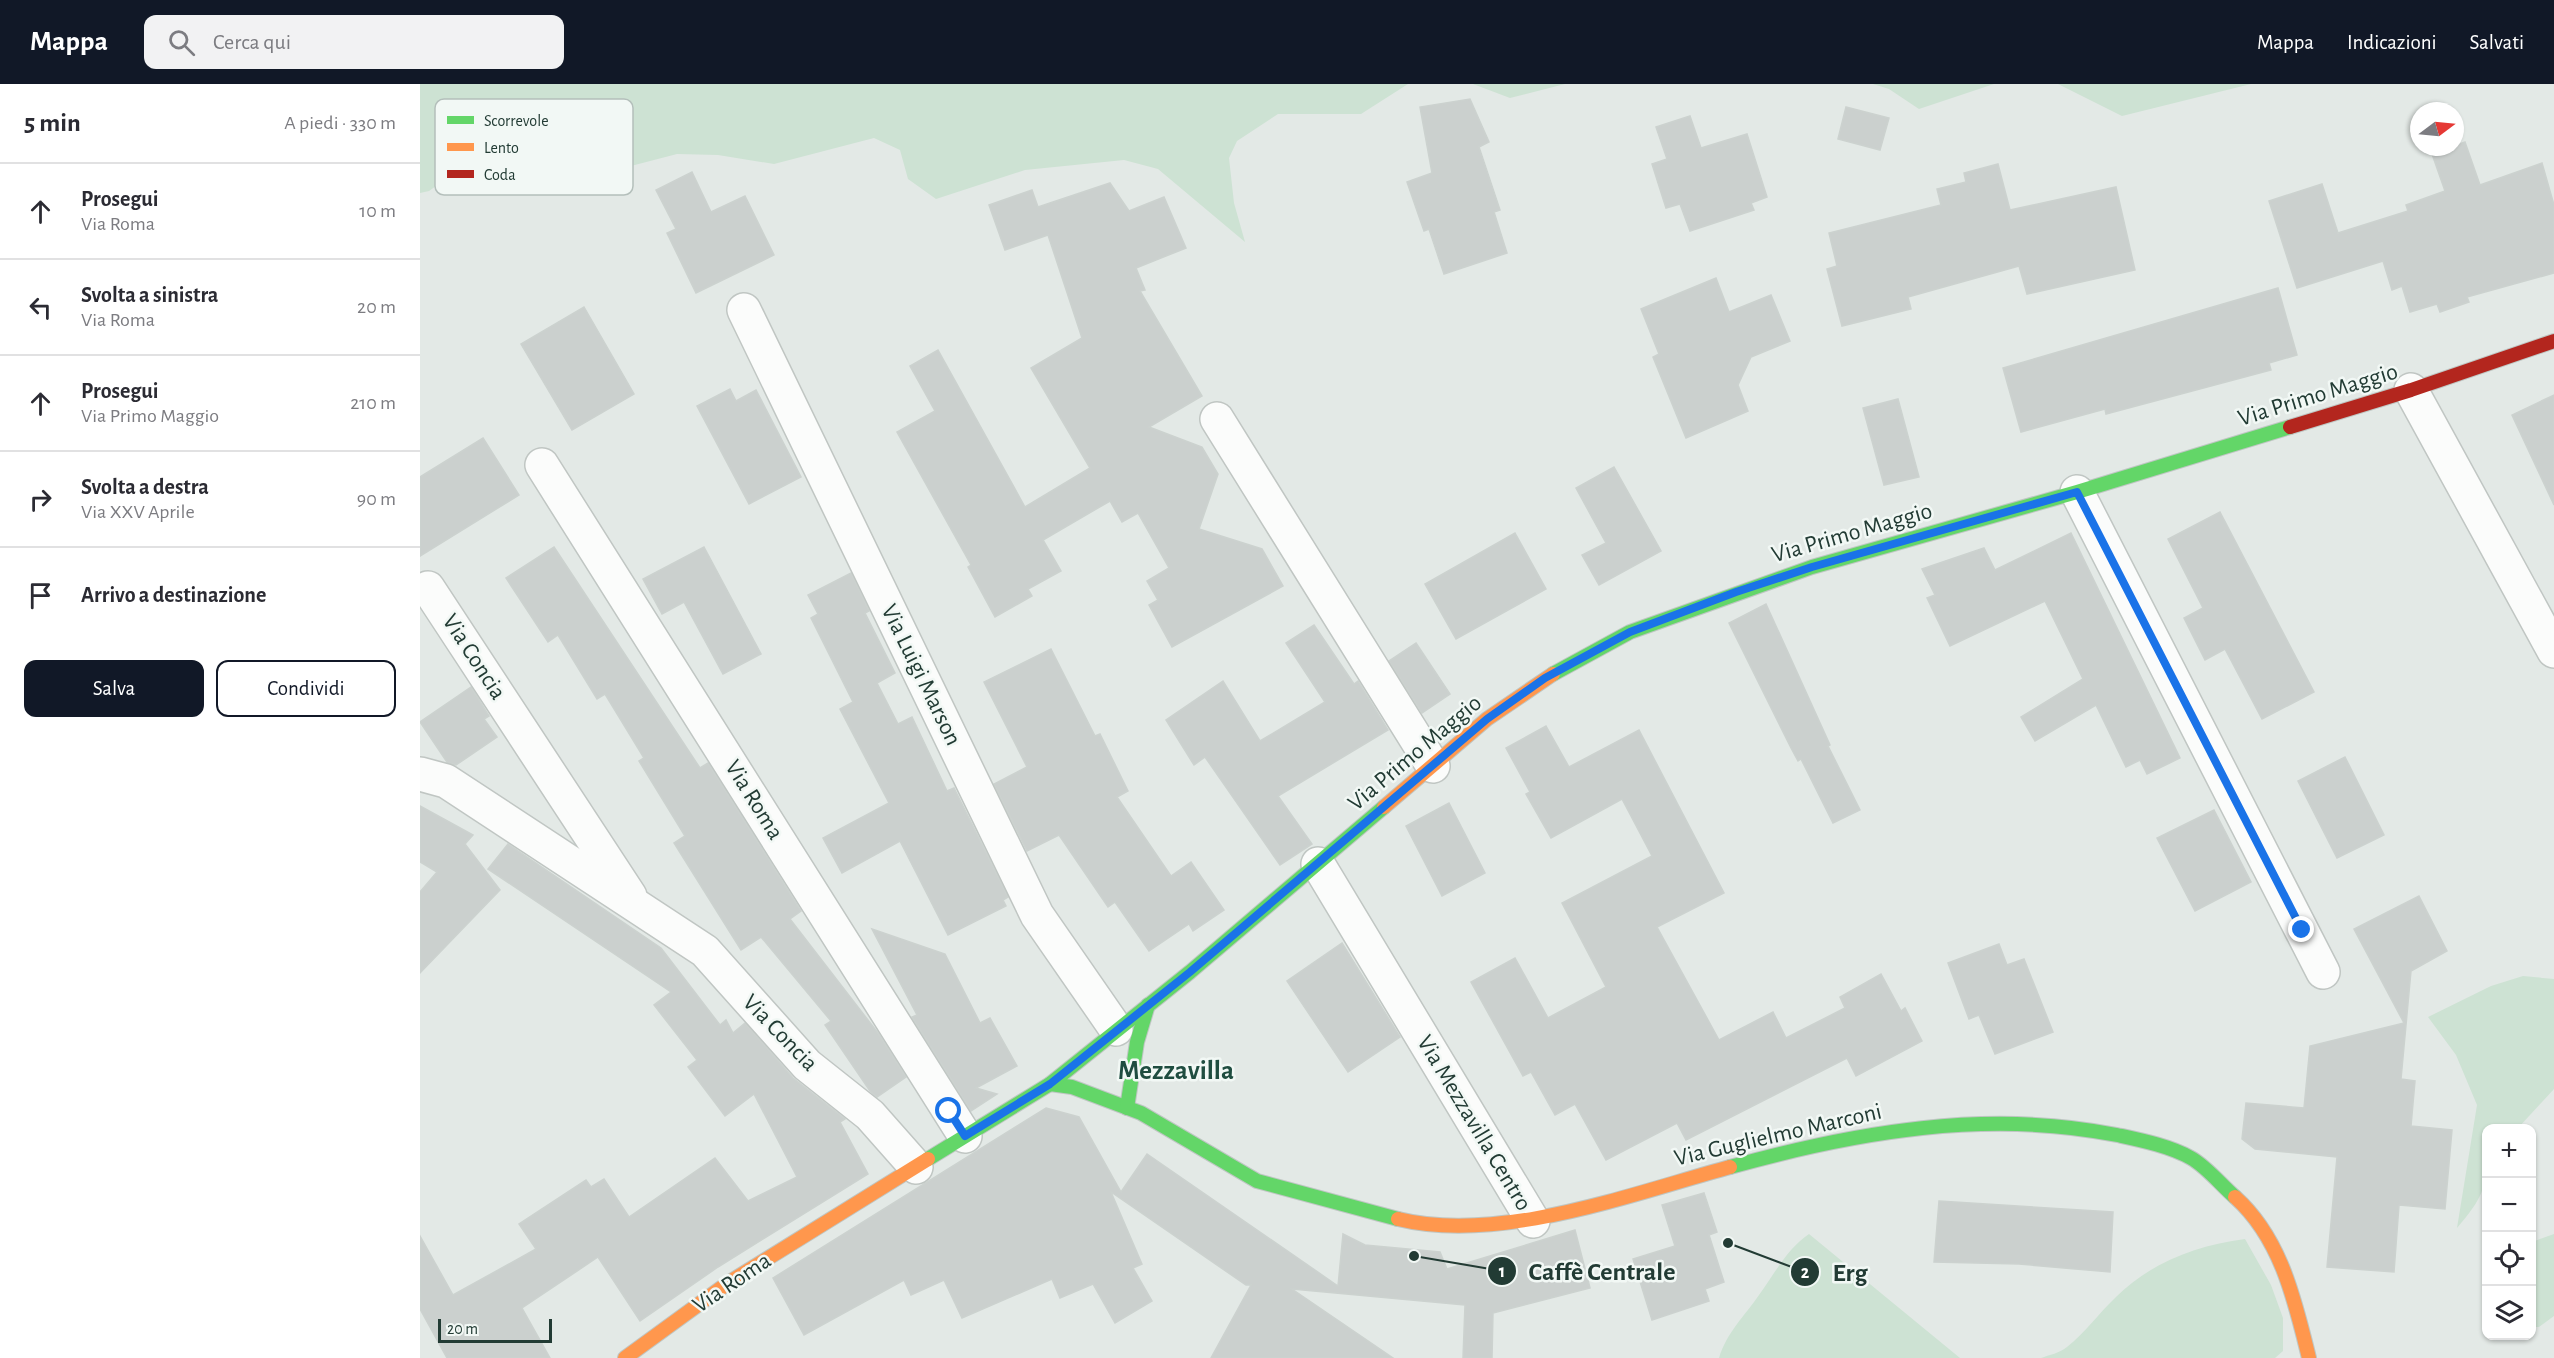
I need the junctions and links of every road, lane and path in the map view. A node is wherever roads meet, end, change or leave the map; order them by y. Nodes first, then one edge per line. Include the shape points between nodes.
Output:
1 (744, 310) dead end
2 (2554, 341) edge
3 (2410, 390) junction
4 (1217, 419) dead end
5 (542, 465) dead end
6 (2077, 492) junction
7 (428, 588) dead end
8 (2554, 651) edge
9 (1432, 766) junction
10 (420, 774) edge
11 (1318, 864) junction
12 (638, 907) junction
13 (2323, 972) dead end
14 (1148, 1005) junction
15 (1116, 1029) junction
16 (1050, 1084) junction
17 (1127, 1108) junction
18 (965, 1136) junction
19 (916, 1167) junction
20 (1533, 1221) junction
21 (625, 1358) edge
22 (2308, 1358) edge

1 - 15 street, Via Luigi Marson via 1036,915
2 - 3 main road, Via Primo Maggio
3 - 6 main road, Via Primo Maggio
3 - 8 street
4 - 9 street
5 - 18 street, Via Roma
6 - 9 main road, Via Primo Maggio via 1812,567 1630,632 1545,678 1487,719
6 - 13 street
7 - 12 street, Via Concia
9 - 11 main road, Via Primo Maggio
10 - 12 street, Via Concia via 446,782
11 - 14 main road, Via Primo Maggio
11 - 20 street, Via Mezzavilla Centro
12 - 19 street, Via Concia via 705,951 807,1065 870,1115
14 - 15 main road, Via Primo Maggio
14 - 17 main road via 1137,1042
15 - 16 main road, Via Primo Maggio
16 - 17 main road, Via Mezzavilla Centro
16 - 18 main road, Via Roma
17 - 20 main road, Via Mezzavilla Centro via 1257,1181 1402,1220 1458,1226
18 - 19 main road, Via Roma
19 - 21 main road, Via Roma via 728,1283
20 - 22 main road, Via Guglielmo Marconi via 1794,1149 1892,1130 2001,1123 2071,1126 2141,1140 2191,1158 2250,1210 2291,1287

